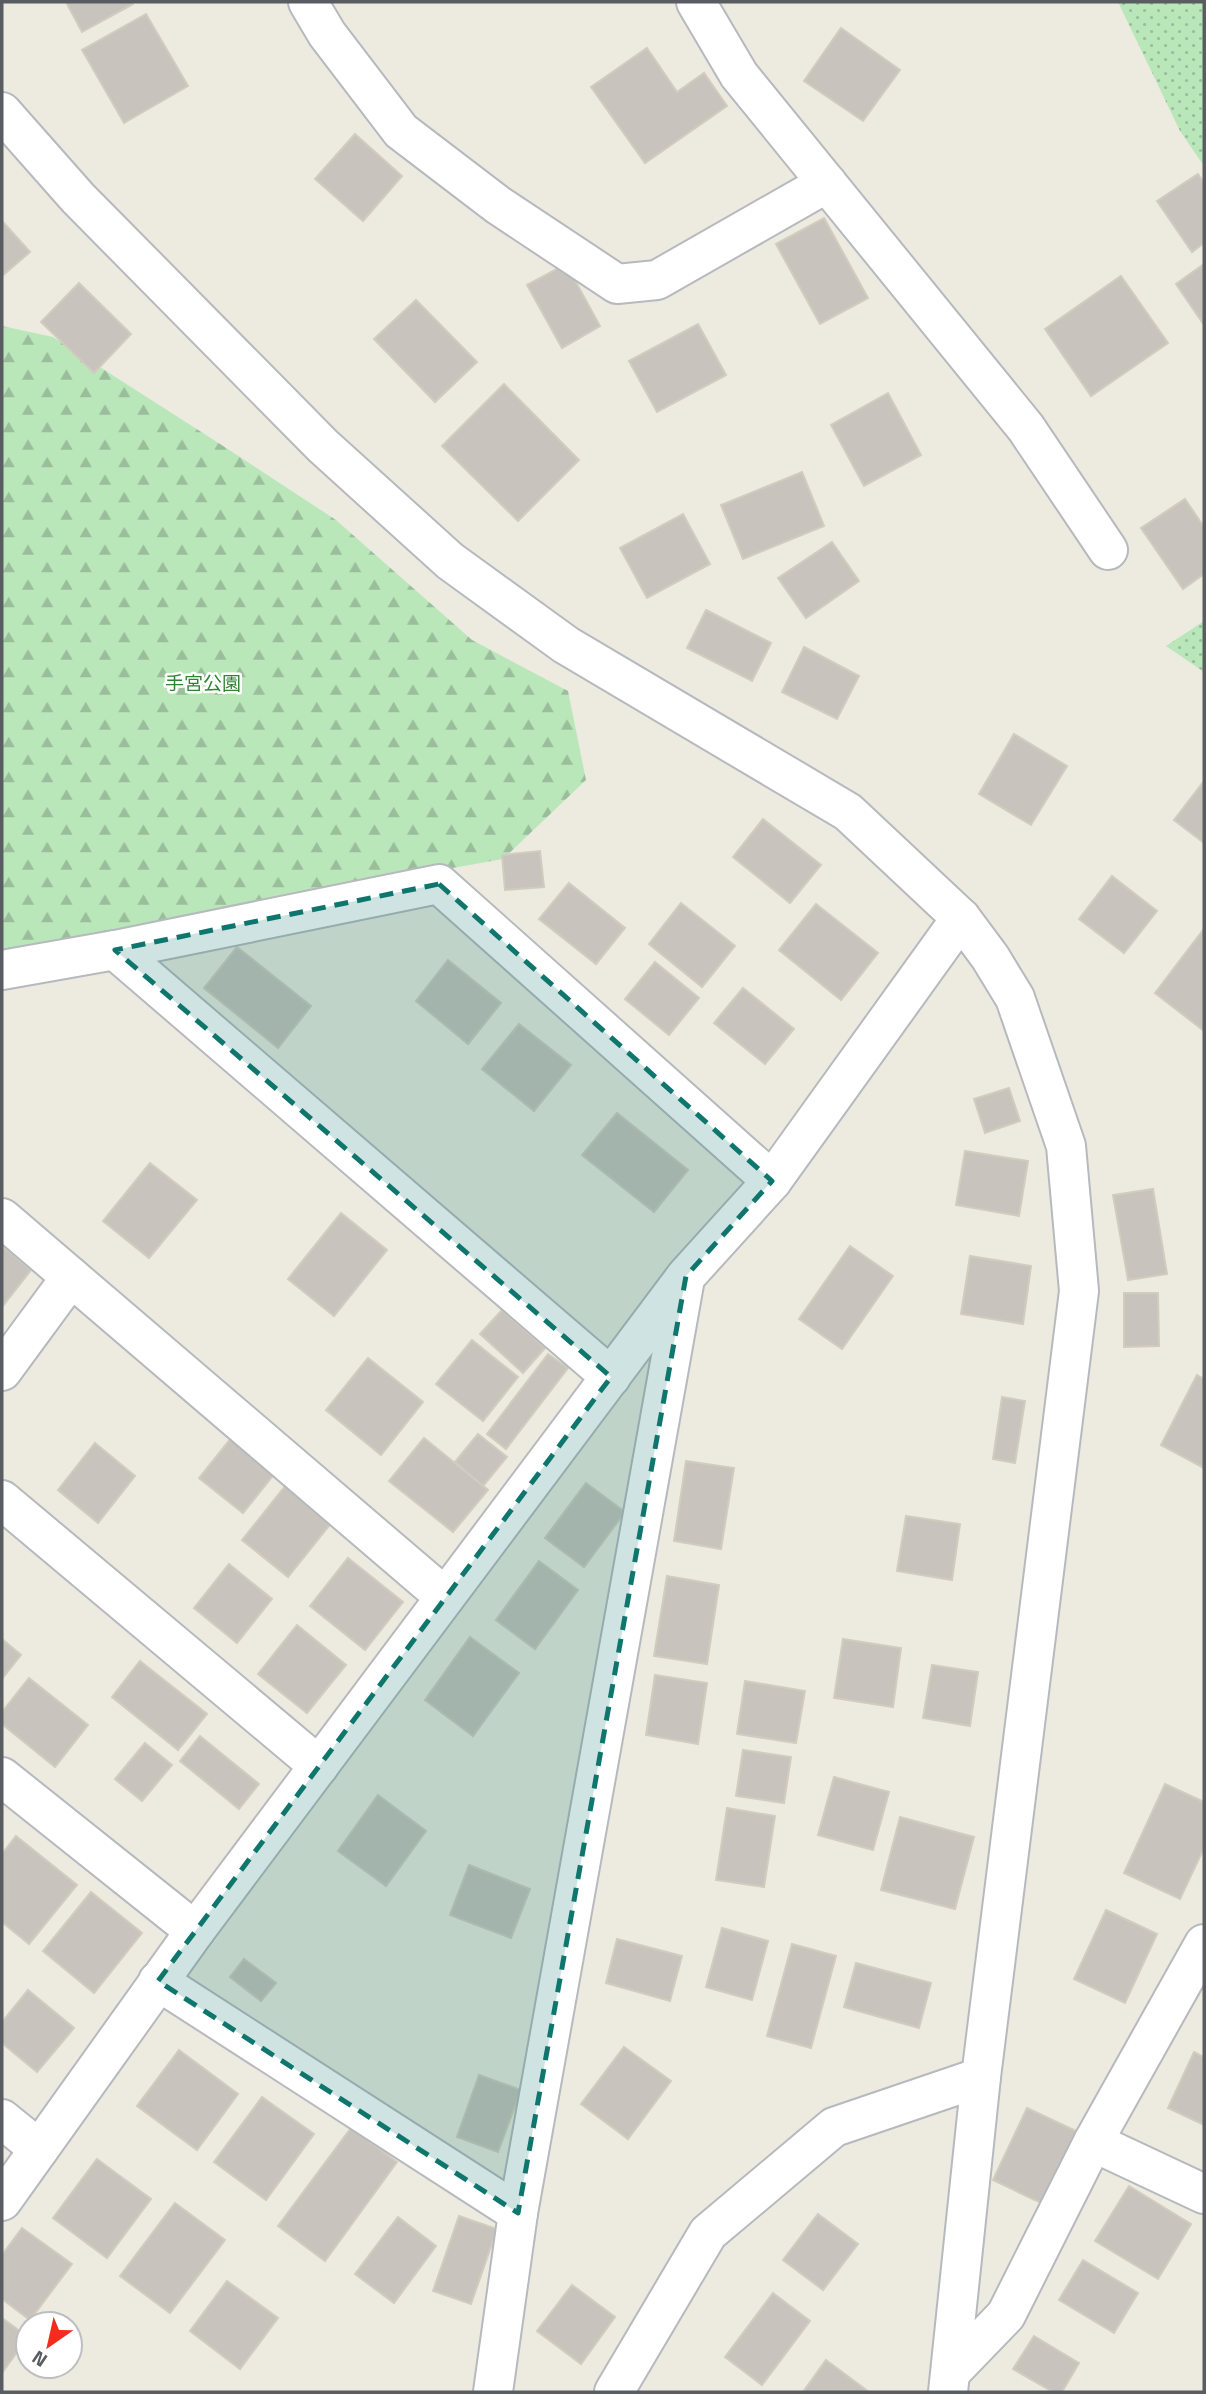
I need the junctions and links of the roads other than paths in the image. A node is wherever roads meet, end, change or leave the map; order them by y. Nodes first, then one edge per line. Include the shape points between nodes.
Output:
1 (308, 2) edge
2 (696, 2) edge
3 (2, 112) edge
4 (827, 183) junction
5 (1108, 550) dead end
6 (961, 918) junction
7 (115, 950) junction
8 (2, 970) edge
9 (772, 1181) junction
10 (2, 1218) edge
11 (686, 1276) junction
12 (71, 1277) junction
13 (2, 1371) edge
14 (611, 1377) junction
15 (2, 1500) edge
16 (445, 1597) junction
17 (319, 1766) junction
18 (2, 1777) edge
19 (195, 1931) junction
20 (1204, 1944) edge
21 (159, 1981) junction
22 (981, 2077) junction
23 (2, 2119) edge
24 (1093, 2142) junction
25 (39, 2149) junction
26 (1204, 2194) edge
27 (2, 2201) edge
28 (518, 2213) junction
29 (949, 2382) edge
30 (493, 2392) edge
31 (614, 2392) edge

1 - 4 street via 401,131 498,205 617,285 657,280
2 - 4 street via 739,75
3 - 6 street via 78,198 314,436 450,562 566,645 848,812
4 - 5 street via 1026,428
6 - 9 street
6 - 22 street via 1015,998 1066,1146 1079,1291
7 - 8 street
7 - 9 street via 439,884
7 - 14 street
9 - 11 street
10 - 12 street
11 - 14 street
11 - 28 street
12 - 13 street
12 - 16 street
14 - 16 street
15 - 17 street
16 - 17 street
17 - 19 street
18 - 19 street
19 - 21 street
20 - 24 street
21 - 25 street
21 - 28 street
22 - 29 street
22 - 31 street via 834,2127 708,2233
23 - 25 street
24 - 26 street
24 - 29 street via 1006,2315
25 - 27 street
28 - 30 street

